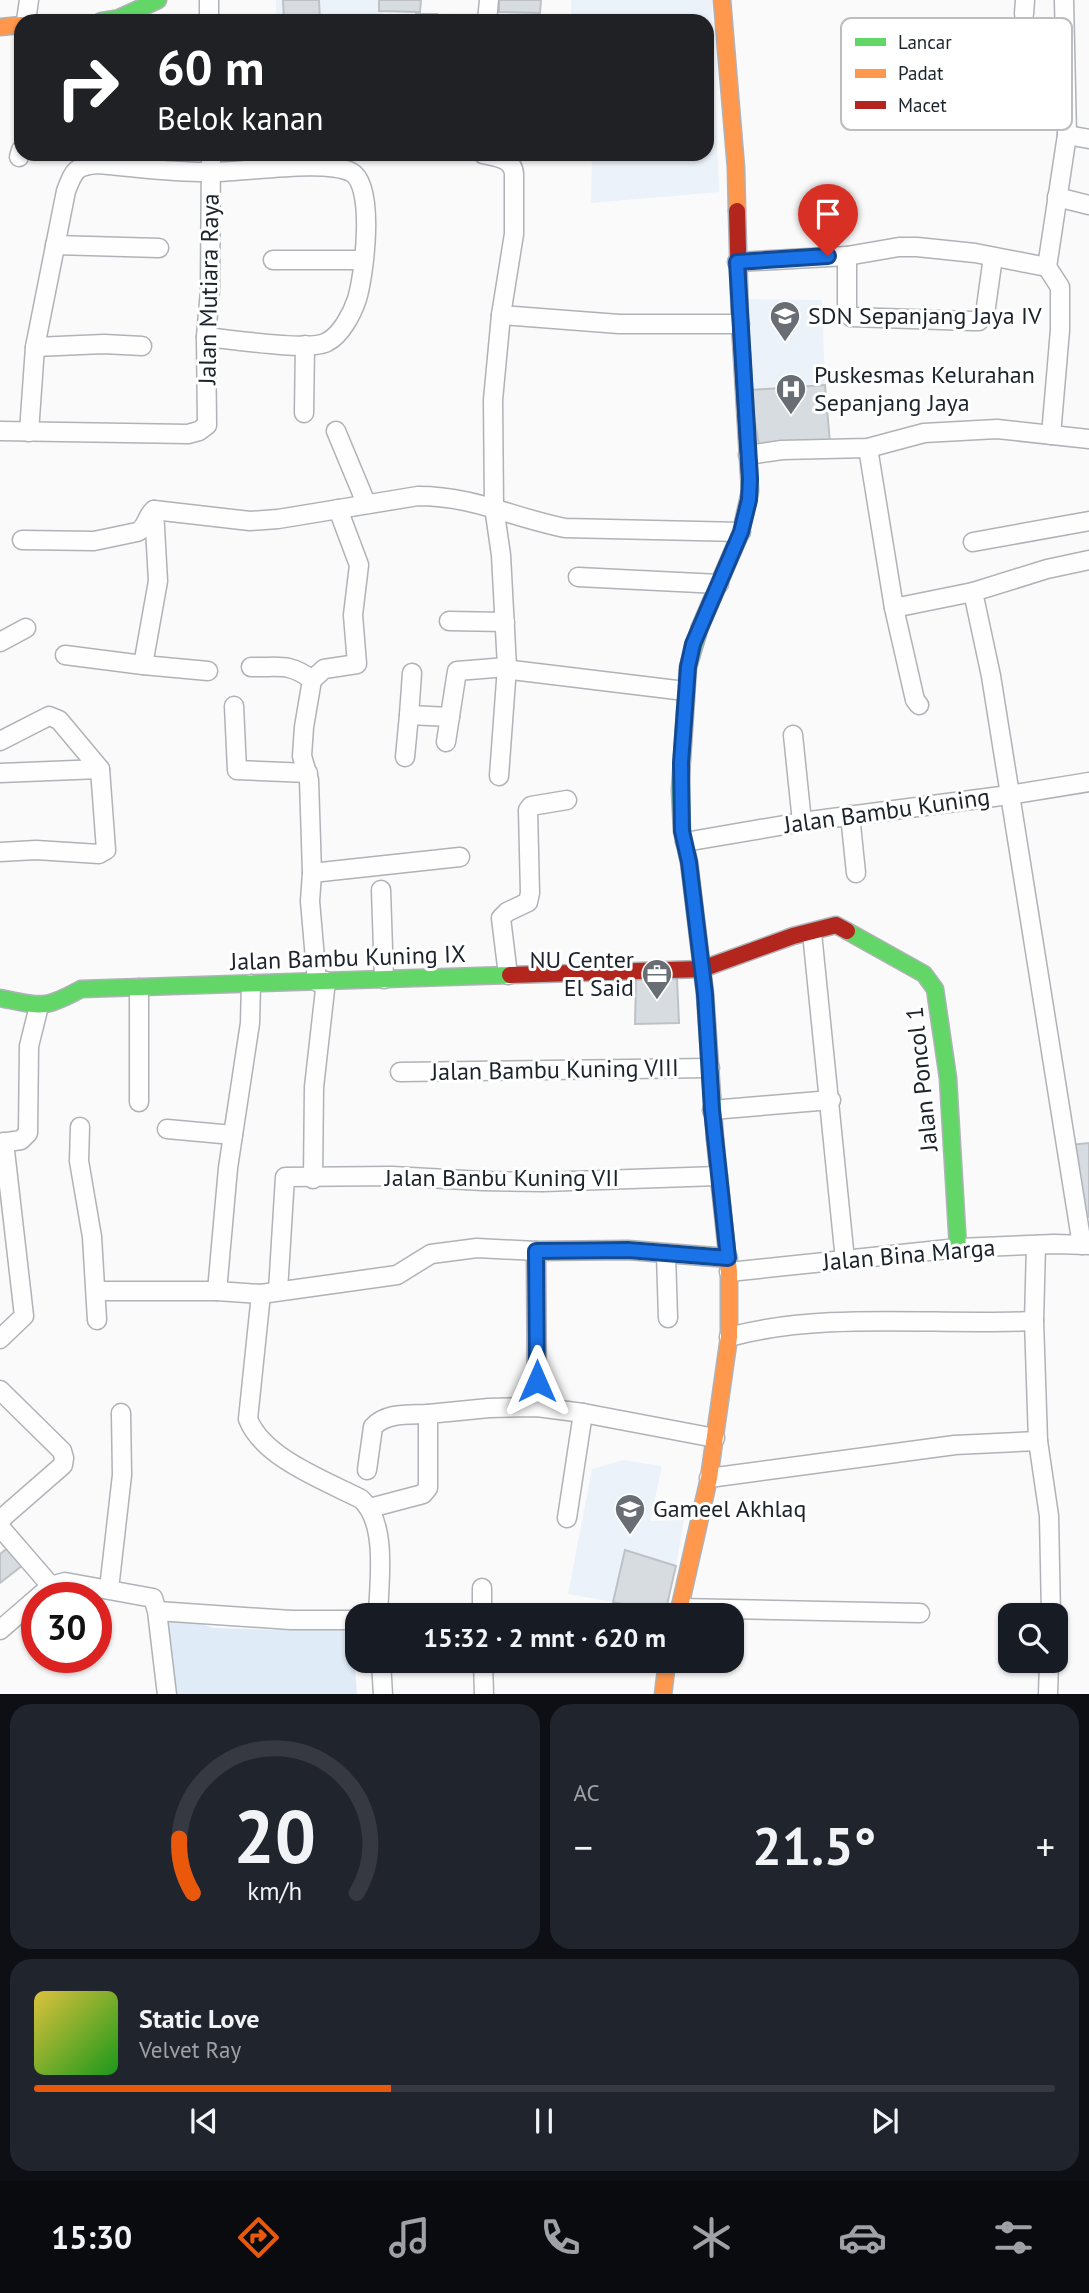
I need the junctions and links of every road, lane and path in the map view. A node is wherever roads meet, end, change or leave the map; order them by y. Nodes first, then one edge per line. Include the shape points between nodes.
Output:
1 (158, 0) edge
2 (722, 0) edge
3 (1064, 0) edge
4 (140, 5) edge
5 (1064, 18) edge
6 (1067, 130) edge
7 (1067, 135) junction
8 (1089, 139) edge
9 (211, 161) edge
10 (508, 161) edge
11 (212, 172) junction
12 (1057, 197) junction
13 (1089, 205) edge
14 (55, 245) junction
15 (159, 248) dead end
16 (847, 256) junction
17 (993, 257) junction
18 (273, 260) dead end
19 (363, 260) junction
20 (737, 262) junction
21 (1047, 267) junction
22 (501, 315) junction
23 (740, 324) junction
24 (206, 337) junction
25 (305, 345) junction
26 (142, 346) dead end
27 (35, 347) junction
28 (304, 413) dead end
29 (336, 430) dead end
30 (0, 432) edge
31 (29, 432) junction
32 (1051, 435) junction
33 (1089, 439) edge
34 (868, 447) junction
35 (748, 455) junction
36 (366, 503) junction
37 (494, 506) junction
38 (338, 509) junction
39 (154, 510) junction
40 (1089, 521) edge
41 (741, 532) junction
42 (22, 540) dead end
43 (973, 542) dead end
44 (1089, 560) edge
45 (578, 577) dead end
46 (719, 584) junction
47 (973, 592) junction
48 (894, 608) junction
49 (449, 621) dead end
50 (505, 622) junction
51 (26, 628) dead end
52 (0, 642) edge
53 (65, 655) dead end
54 (143, 665) junction
55 (251, 667) dead end
56 (507, 667) junction
57 (208, 671) dead end
58 (412, 673) dead end
59 (312, 680) junction
60 (685, 691) junction
61 (919, 705) dead end
62 (234, 706) dead end
63 (409, 715) junction
64 (450, 717) junction
65 (793, 735) dead end
66 (0, 741) edge
67 (446, 743) dead end
68 (405, 757) dead end
69 (100, 769) junction
70 (0, 773) edge
71 (308, 773) junction
72 (499, 776) dead end
73 (1089, 782) edge
74 (1009, 794) junction
75 (566, 800) dead end
76 (850, 815) junction
77 (802, 822) junction
78 (685, 842) junction
79 (0, 852) edge
80 (460, 857) dead end
81 (312, 873) junction
82 (856, 873) dead end
83 (381, 890) dead end
84 (831, 926) joint
85 (812, 933) junction
86 (702, 969) junction
87 (508, 975) junction
88 (384, 979) junction
89 (322, 981) junction
90 (251, 984) junction
91 (139, 988) junction
92 (0, 998) edge
93 (38, 1006) junction
94 (710, 1068) junction
95 (400, 1072) dead end
96 (831, 1100) junction
97 (139, 1102) dead end
98 (712, 1110) junction
99 (80, 1127) dead end
100 (167, 1129) dead end
101 (233, 1135) junction
102 (2, 1142) edge
103 (719, 1177) junction
104 (313, 1179) junction
105 (1036, 1245) junction
106 (1085, 1245) edge
107 (958, 1248) junction
108 (536, 1251) junction
109 (666, 1254) junction
110 (845, 1260) junction
111 (729, 1265) junction
112 (217, 1291) junction
113 (96, 1292) junction
114 (269, 1293) junction
115 (668, 1318) dead end
116 (97, 1320) dead end
117 (1034, 1321) junction
118 (729, 1337) junction
119 (0, 1339) edge
120 (0, 1390) edge
121 (537, 1407) junction
122 (121, 1413) dead end
123 (583, 1413) junction
124 (428, 1414) junction
125 (715, 1438) junction
126 (1038, 1441) junction
127 (367, 1470) dead end
128 (709, 1478) junction
129 (370, 1508) junction
130 (567, 1518) dead end
131 (0, 1520) edge
132 (0, 1527) edge
133 (48, 1582) edge
134 (109, 1582) edge
135 (482, 1588) dead end
136 (112, 1590) edge
137 (378, 1603) edge
138 (482, 1603) edge
139 (681, 1603) edge
140 (1051, 1603) edge
141 (157, 1611) junction
142 (21, 1612) edge
143 (744, 1612) edge
144 (920, 1613) dead end
145 (345, 1620) edge
146 (0, 1630) edge
147 (382, 1673) edge
148 (483, 1673) edge
149 (666, 1673) edge
150 (1049, 1673) edge
151 (167, 1694) edge
152 (383, 1694) edge
153 (484, 1694) edge
154 (663, 1694) edge
155 (1048, 1694) edge

1 - 4 street
2 - 20 street via 736,169
3 - 5 street
6 - 7 street
7 - 8 street
7 - 12 street
9 - 11 street, Jalan Mutiara Raya
10 - 22 street via 513,167 513,234
11 - 14 street via 83,166 74,172 66,191
11 - 19 street via 325,166 352,173 361,184 366,217
11 - 24 street, Jalan Mutiara Raya
12 - 13 street
12 - 21 street
14 - 15 street
14 - 27 street
16 - 17 street via 908,247
16 - 17 street via 847,310 851,317 972,321 985,314
16 - 20 street
17 - 21 street
18 - 19 street
19 - 25 street via 357,299 338,334 326,344
20 - 23 street
21 - 32 street via 1060,287
22 - 23 street via 619,324
22 - 37 street via 493,400
23 - 35 street
24 - 25 street
24 - 31 street, Jalan Mutiara Raya via 207,425 200,431
25 - 28 street
26 - 27 street
27 - 31 street
29 - 36 street
30 - 31 street
32 - 33 street
32 - 34 street via 997,429 937,432
34 - 35 street
34 - 48 street
35 - 41 street via 750,491
36 - 37 street via 439,496
36 - 38 street
37 - 41 street via 565,528
37 - 50 street
38 - 39 street via 250,521
38 - 59 street via 359,565 353,615 357,664 324,669
39 - 42 street via 137,532 93,541
39 - 54 street via 158,581
40 - 43 street
41 - 46 street
44 - 47 street
45 - 46 street
46 - 60 street via 693,644
47 - 48 street
47 - 74 street
48 - 61 street
49 - 50 street
50 - 56 street
51 - 52 street
53 - 54 street
54 - 57 street
55 - 59 street via 299,670
56 - 60 street via 567,679
56 - 64 street via 457,671
56 - 72 street
58 - 63 street
59 - 71 street via 302,755
60 - 78 street via 680,790
62 - 71 street via 237,770
63 - 64 street
63 - 68 street
64 - 67 street
65 - 77 street
66 - 69 street via 51,716
69 - 70 street
69 - 79 street via 103,853
71 - 81 street
73 - 74 street, Jalan Bambu Kuning
74 - 76 street, Jalan Bambu Kuning
74 - 106 street
75 - 87 street via 528,810 528,902 501,918
76 - 77 street, Jalan Bambu Kuning
76 - 82 street
77 - 78 street, Jalan Bambu Kuning
78 - 86 street
80 - 81 street
81 - 89 street via 310,901
83 - 88 street
84 - 85 street, Jalan Bambu Kuning IX
84 - 107 street, Jalan Poncol 1 via 907,963 924,974 935,989 948,1078
85 - 86 street, Jalan Bambu Kuning IX
85 - 96 street
86 - 87 street, Jalan Bambu Kuning IX
86 - 94 street
87 - 88 street, Jalan Bambu Kuning IX
88 - 89 street, Jalan Bambu Kuning IX
89 - 90 street, Jalan Bambu Kuning IX
89 - 104 street
90 - 91 street, Jalan Bambu Kuning IX
90 - 101 street via 250,1023
91 - 93 street, Jalan Bambu Kuning IX via 81,989 56,1003
91 - 97 street
92 - 93 street
93 - 102 street via 29,1046 28,1133 20,1140
94 - 95 street, Jalan Bambu Kuning VIII
94 - 98 street
96 - 98 street
96 - 110 street
98 - 103 street
99 - 113 street via 79,1161
100 - 101 street
101 - 112 street
102 - 119 street via 24,1316
103 - 104 street, Jalan Banbu Kuning VII via 543,1182 392,1176
103 - 111 street
104 - 114 street, Jalan Banbu Kuning VII via 285,1177
105 - 106 street, Jalan Bina Marga
105 - 107 street, Jalan Bina Marga
105 - 117 street
107 - 110 street, Jalan Bina Marga
108 - 109 street, Jalan Bina Marga
108 - 114 street, Jalan Bina Marga via 477,1248 431,1254 397,1275
108 - 121 street
109 - 111 street, Jalan Bina Marga
109 - 115 street
110 - 111 street, Jalan Bina Marga
111 - 118 street
112 - 113 street, Jalan Bina Marga
112 - 114 street, Jalan Bina Marga
113 - 116 street
114 - 129 street via 248,1407 253,1432 282,1458
117 - 118 street via 834,1322
117 - 126 street
118 - 125 street
120 - 131 street via 64,1458 63,1465
121 - 123 street
121 - 124 street
122 - 134 street via 122,1475
123 - 125 street
123 - 130 street
124 - 127 street via 378,1422 373,1427
124 - 129 street via 428,1488 422,1494
125 - 128 street
126 - 128 street via 955,1445
126 - 140 street via 1049,1517
128 - 139 street
129 - 137 street via 380,1553
132 - 133 street
135 - 138 street
136 - 141 street via 153,1598
141 - 145 street
141 - 151 street
142 - 146 street
143 - 144 street
147 - 152 street
148 - 153 street
149 - 154 street
150 - 155 street

